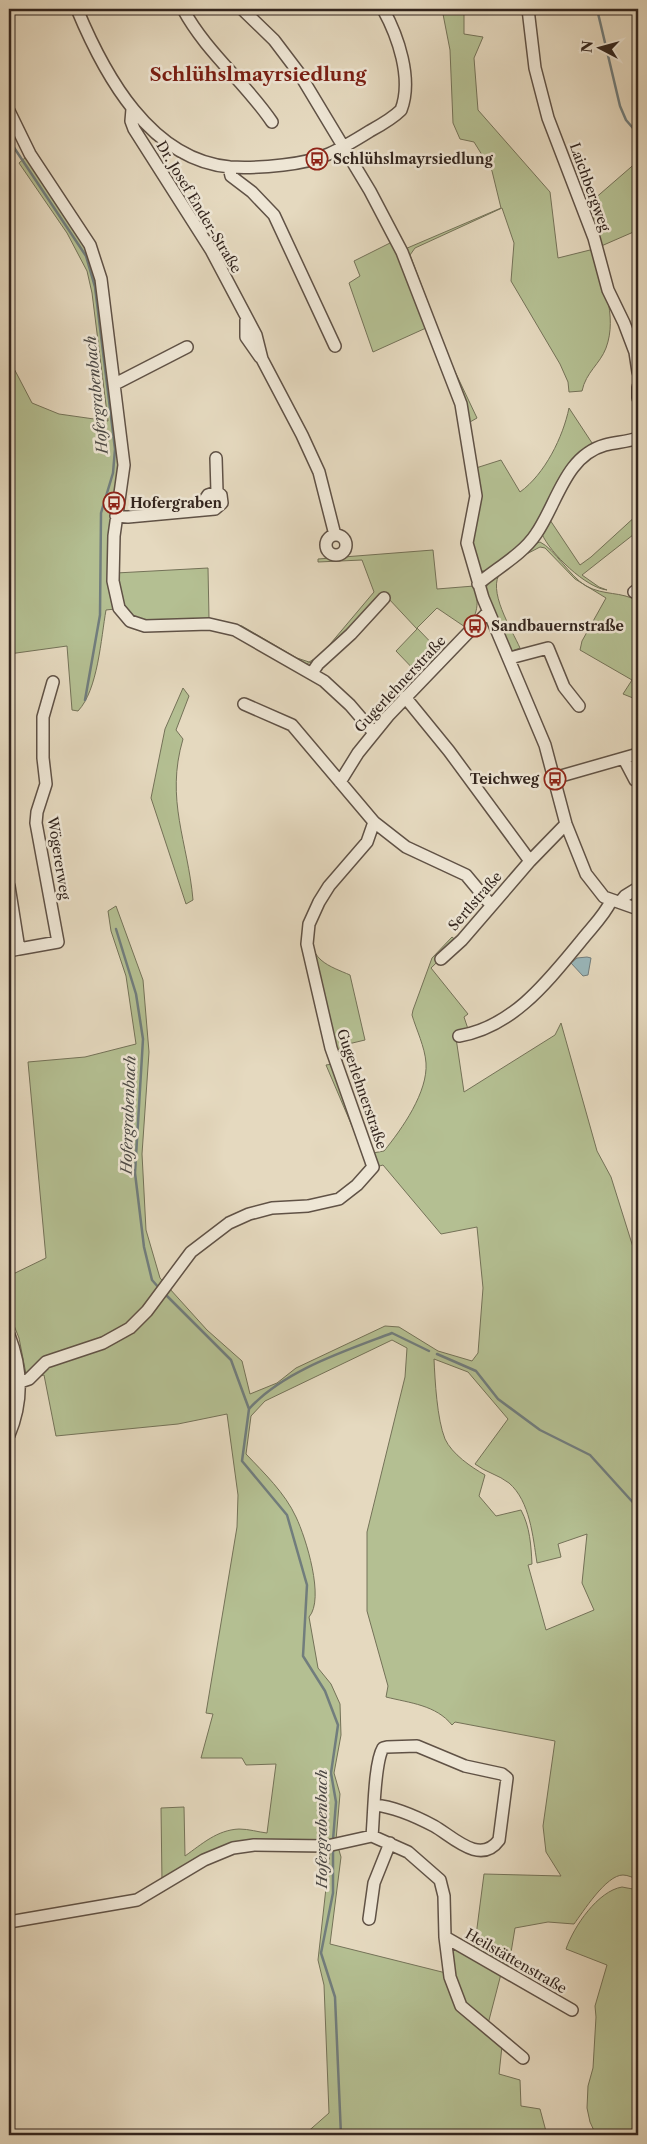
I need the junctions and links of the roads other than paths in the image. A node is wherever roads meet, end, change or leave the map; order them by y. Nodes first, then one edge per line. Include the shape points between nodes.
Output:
1 (77, 9) edge
2 (183, 9) edge
3 (242, 9) edge
4 (383, 9) edge
5 (528, 9) edge
6 (132, 109) junction
7 (9, 111) edge
8 (272, 122) dead end
9 (344, 148) junction
10 (229, 167) junction
11 (335, 346) dead end
12 (187, 347) dead end
13 (638, 372) edge
14 (115, 384) junction
15 (638, 387) edge
16 (638, 398) edge
17 (638, 438) edge
18 (216, 458) dead end
19 (116, 516) junction
20 (335, 535) dead end
21 (478, 584) junction
22 (384, 598) dead end
23 (488, 612) junction
24 (510, 658) junction
25 (312, 673) junction
26 (53, 682) dead end
27 (405, 697) junction
28 (244, 704) dead end
29 (579, 706) dead end
30 (374, 733) junction
31 (638, 754) edge
32 (624, 759) junction
33 (554, 778) junction
34 (638, 780) edge
35 (340, 782) junction
36 (374, 822) junction
37 (566, 824) junction
38 (530, 860) junction
39 (9, 886) edge
40 (638, 888) edge
41 (615, 902) junction
42 (491, 905) junction
43 (638, 909) edge
44 (14, 950) edge
45 (441, 959) dead end
46 (459, 1036) dead end
47 (9, 1335) edge
48 (20, 1382) junction
49 (9, 1435) edge
50 (375, 1805) junction
51 (372, 1836) junction
52 (390, 1842) junction
53 (369, 1919) dead end
54 (9, 1922) edge
55 (445, 1937) junction
56 (572, 2010) dead end
57 (523, 2058) dead end

1 - 6 street via 102,66
2 - 8 street via 197,33
3 - 9 street via 274,40 299,73
4 - 9 street via 401,55 405,101 395,116
5 - 13 street, Laichbergweg via 535,68 548,118 594,238 615,310 624,323 635,352
6 - 10 street via 176,146 202,160
6 - 20 street, Dr. Josef Ender-Straße via 134,129 211,250 246,320 246,337 262,359 302,434 319,472
7 - 14 street via 30,154 74,219 97,262
9 - 10 street via 295,164
9 - 21 street via 402,252 461,404 476,496 467,543
10 - 11 street via 231,176 274,215
12 - 14 street
14 - 19 street via 124,465
15 - 16 street
17 - 21 street via 604,445 580,460 554,498 537,534
18 - 19 street via 217,492 222,499 218,507
19 - 25 street via 115,595 119,608 130,621 145,626 221,625
21 - 23 street
22 - 25 street
23 - 24 street
23 - 27 street, Gugerlehnerstraße
24 - 29 street via 548,648 564,687
24 - 33 street
25 - 30 street via 337,692
26 - 44 street, Wögererweg via 43,717 46,784 36,812 36,823 58,942
27 - 30 street, Gugerlehnerstraße
27 - 38 street
28 - 35 street via 292,725
30 - 35 street, Gugerlehnerstraße
31 - 32 street
32 - 33 street
32 - 34 street via 634,780
33 - 37 street
35 - 36 street
36 - 42 street via 406,847 466,875
36 - 48 street, Gugerlehnerstraße via 367,842 319,902 307,938 330,1048 373,1168 339,1199 308,1206 272,1208 228,1223 191,1252 138,1321 124,1332 103,1343 57,1357 40,1367 29,1379
37 - 38 street, Sertlstraße
37 - 41 street via 586,874 598,891
38 - 42 street, Sertlstraße
39 - 44 street, Wögererweg
40 - 41 street
41 - 43 street
41 - 46 street via 529,1000 492,1025 473,1034
42 - 45 street, Sertlstraße via 462,940
47 - 48 street
48 - 49 street via 16,1417
50 - 50 street via 380,1757 383,1748 387,1747 417,1746 465,1766 507,1778 499,1840 486,1849 462,1846 433,1826
50 - 51 street
51 - 52 street, Heilstättenstraße
51 - 54 street via 332,1845 238,1847 204,1860 137,1900
52 - 53 street via 374,1883
52 - 55 street, Heilstättenstraße via 425,1865 440,1880 444,1896
55 - 56 street, Heilstättenstraße
55 - 57 street, Heilstättenstraße via 450,1977 461,2006

